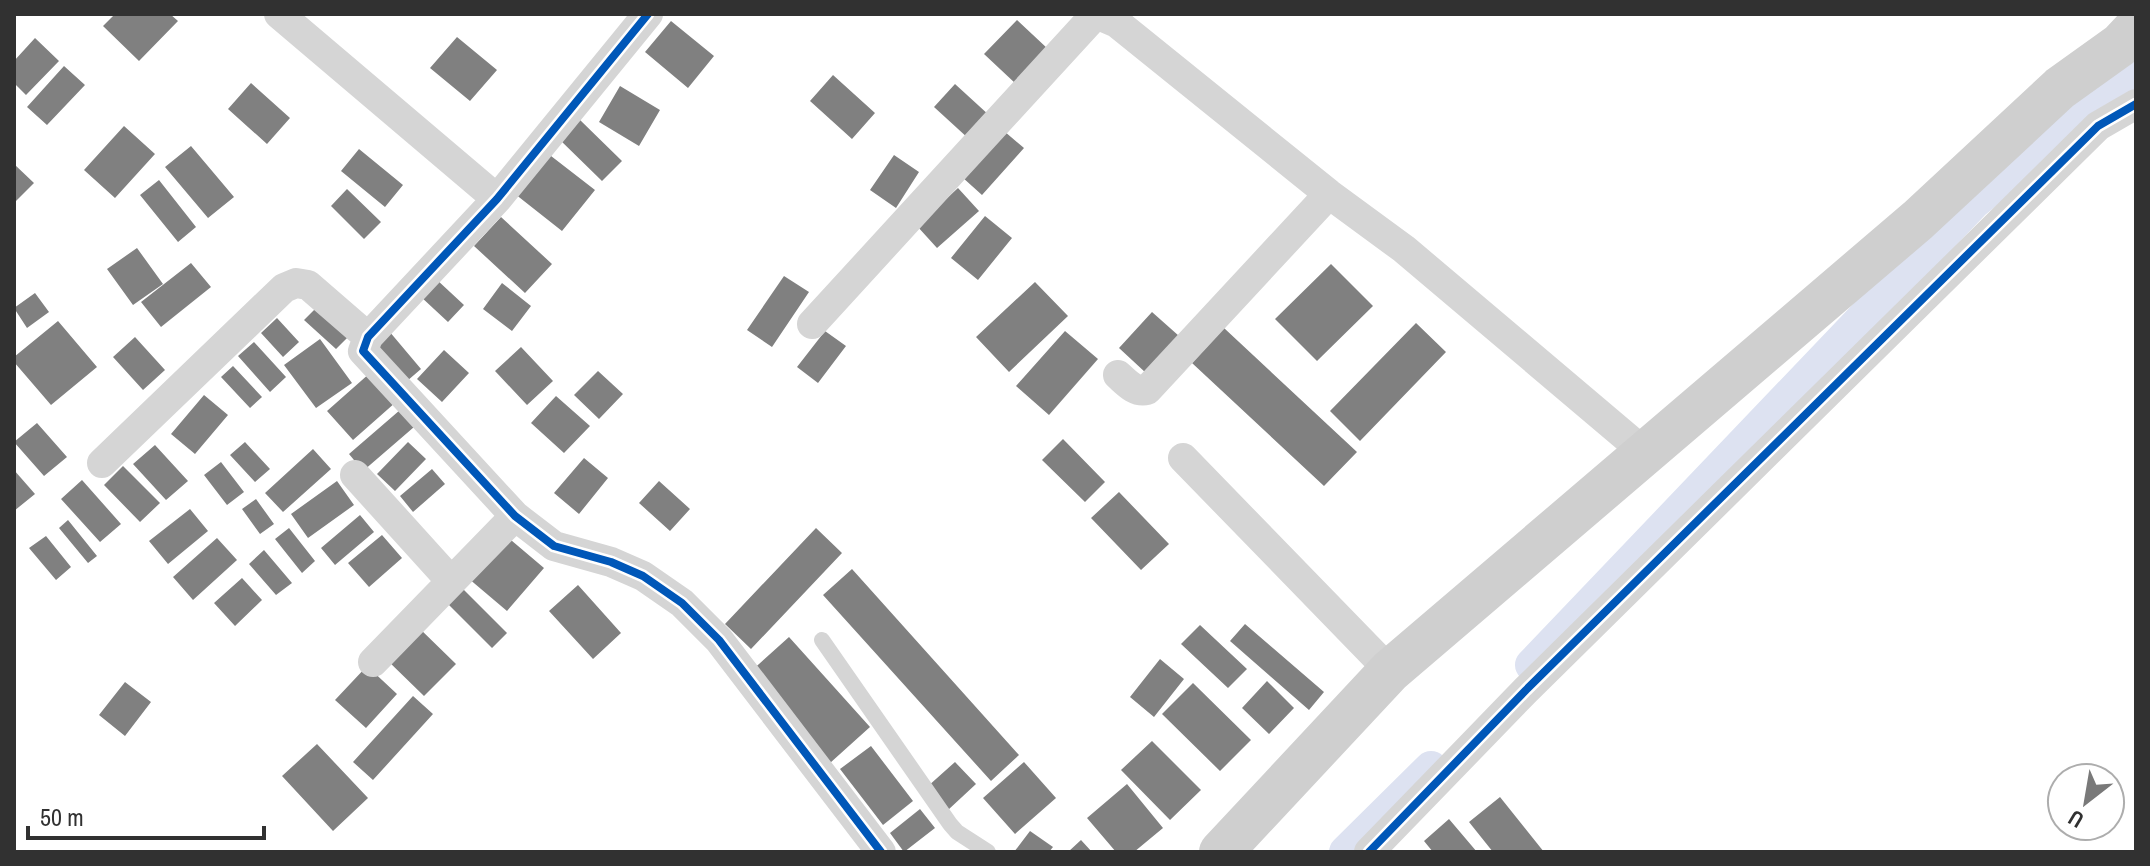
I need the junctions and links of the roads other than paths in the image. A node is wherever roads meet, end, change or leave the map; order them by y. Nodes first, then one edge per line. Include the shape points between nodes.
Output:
1 (279, 14) edge
2 (648, 14) edge
3 (1096, 14) edge
4 (2136, 28) edge
5 (2136, 104) edge
6 (1329, 194) junction
7 (497, 199) junction
8 (812, 324) dead end
9 (368, 337) junction
10 (1118, 375) dead end
11 (1644, 452) junction
12 (1183, 458) dead end
13 (102, 463) dead end
14 (355, 475) dead end
15 (515, 516) junction
16 (451, 581) junction
17 (822, 640) dead end
18 (373, 662) dead end
19 (1390, 671) junction
20 (881, 852) edge
21 (988, 852) edge
22 (1221, 852) edge
23 (1369, 852) edge

1 - 7 street
2 - 7 street
3 - 6 street via 1117,23
3 - 8 street
4 - 11 main road via 2060,88 1907,231
5 - 23 street via 2098,126 1526,690
6 - 10 street via 1147,390 1134,388
6 - 11 street via 1404,249
7 - 9 street
9 - 13 street via 308,285 284,288
9 - 15 street via 363,351 369,360
11 - 19 main road
12 - 19 street
14 - 16 street
15 - 16 street
15 - 20 street via 554,546 643,576 682,603 719,640
16 - 18 street
17 - 21 lane via 950,824
19 - 22 main road

